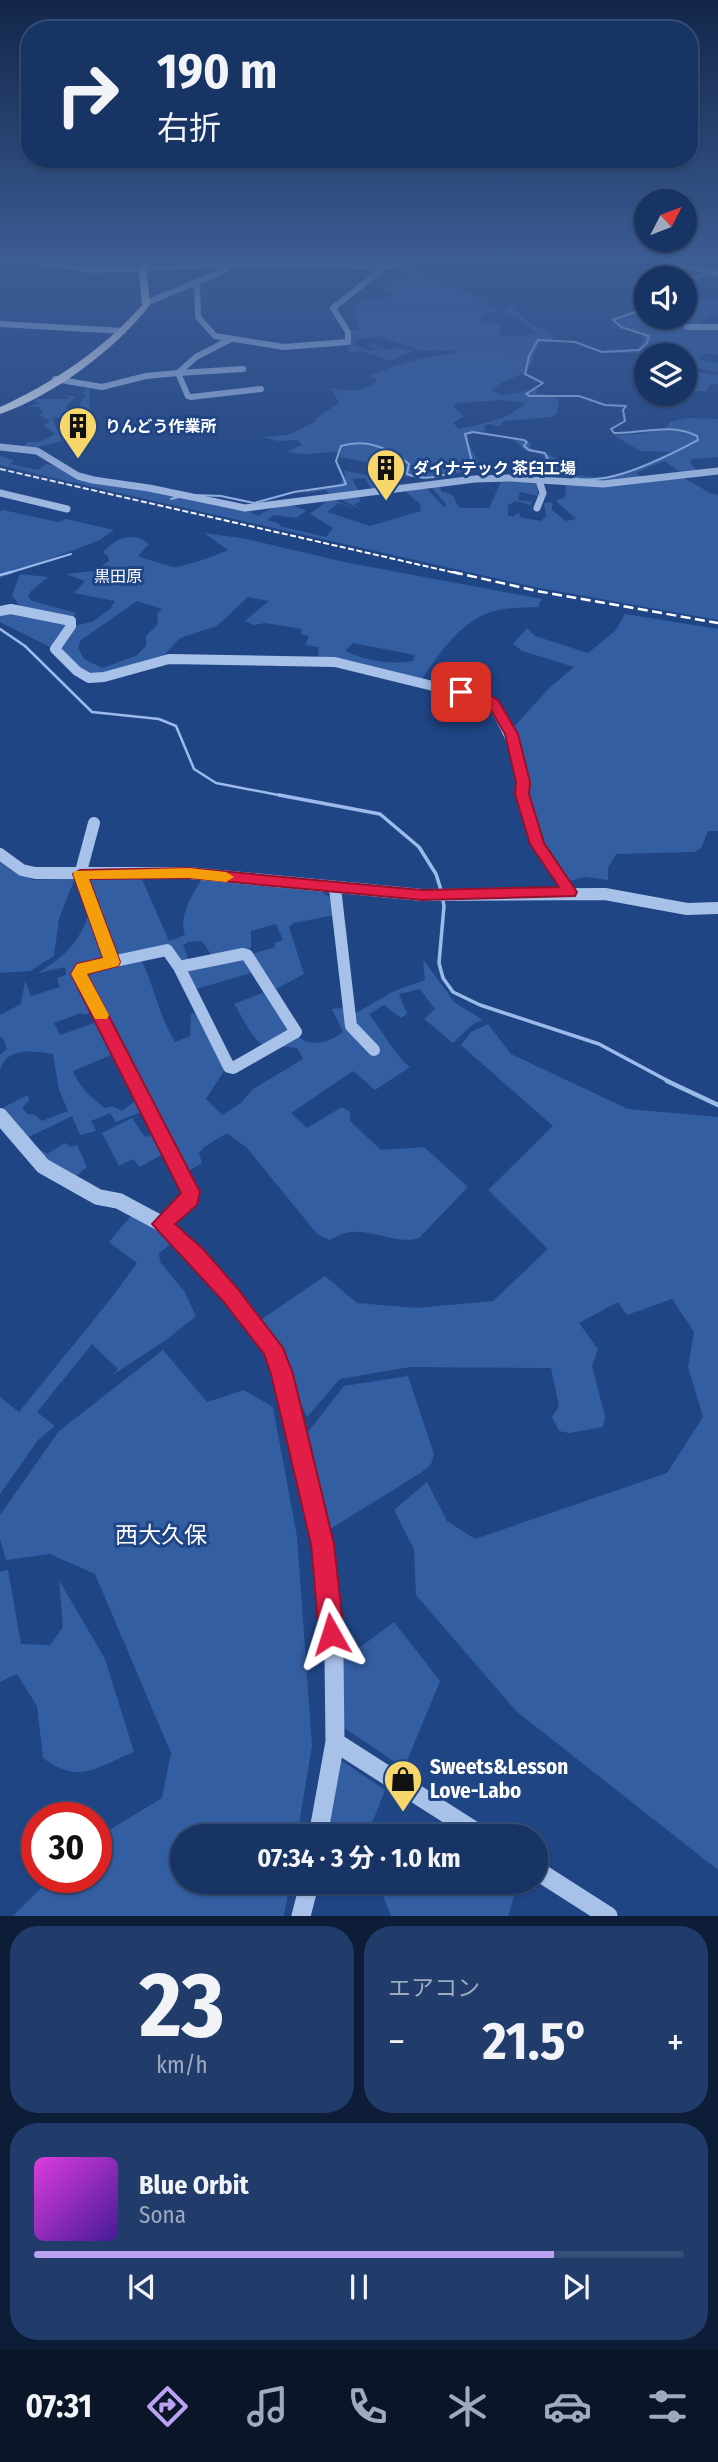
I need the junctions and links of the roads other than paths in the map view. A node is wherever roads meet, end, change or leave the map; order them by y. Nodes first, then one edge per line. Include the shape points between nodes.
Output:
1 (97, 351) edge
2 (207, 351) edge
3 (243, 369) dead end
4 (178, 373) junction
5 (55, 379) junction
6 (261, 389) dead end
7 (233, 392) junction
8 (241, 404) dead end
9 (0, 411) edge
10 (0, 447) edge
11 (718, 471) edge
12 (539, 480) junction
13 (0, 493) edge
14 (537, 508) dead end
15 (68, 509) dead end
16 (0, 611) edge
17 (94, 823) dead end
18 (0, 854) edge
19 (80, 874) junction
20 (335, 887) junction
21 (570, 892) junction
22 (718, 908) edge
23 (112, 962) junction
24 (179, 967) junction
25 (374, 1050) dead end
26 (0, 1116) edge
27 (162, 1224) junction
28 (335, 1742) junction
29 (320, 1824) edge
30 (463, 1824) edge
31 (548, 1878) edge
32 (309, 1894) edge
33 (307, 1913) edge
34 (608, 1916) edge

1 - 5 main road
2 - 4 street
3 - 4 street
4 - 5 street via 102,387
4 - 7 street via 188,396
5 - 9 main road
6 - 7 street
7 - 8 street
10 - 12 street via 37,451 93,480 245,508 475,479
11 - 12 street via 610,483
12 - 14 street via 543,493
13 - 15 street
16 - 21 street via 11,609 71,621 55,649 89,678 169,659 335,662 490,700 512,734 522,794 537,844
17 - 19 street
18 - 19 street via 22,870
19 - 20 street via 189,873
19 - 23 street
20 - 21 street via 429,895
20 - 25 street via 351,1026
21 - 22 street via 687,909
23 - 24 street via 167,950
23 - 27 street via 83,968 79,974 191,1192 190,1199
24 - 24 street via 229,1067 296,1032 247,955
26 - 27 street via 43,1166 98,1197 119,1201
27 - 28 street via 230,1294 272,1348 282,1374 323,1544 334,1657
28 - 29 street
28 - 30 street
31 - 34 street
32 - 33 street

